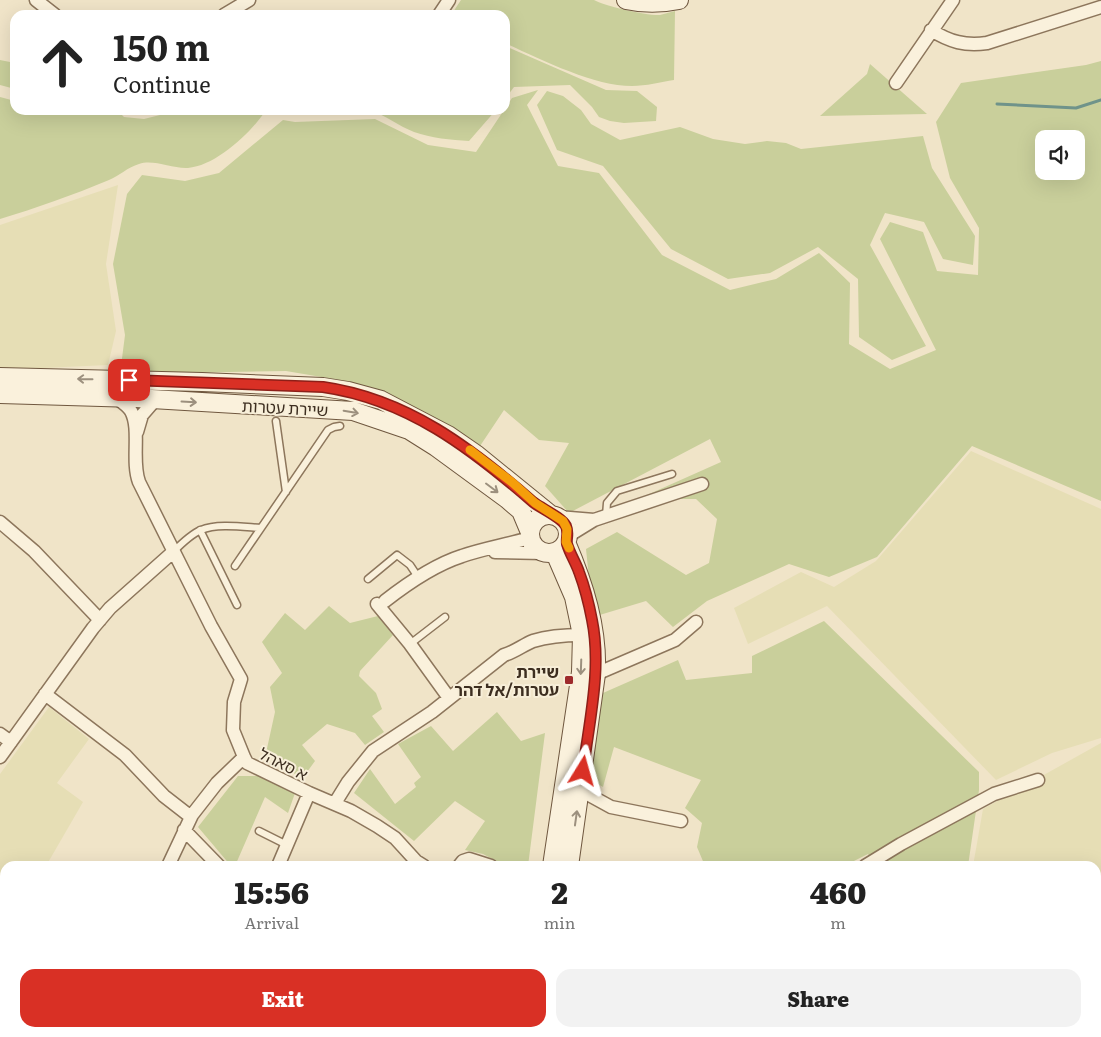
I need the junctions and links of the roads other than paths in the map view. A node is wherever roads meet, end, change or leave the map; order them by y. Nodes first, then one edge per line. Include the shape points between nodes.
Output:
1 (36, 0) edge
2 (249, 0) edge
3 (626, 0) edge
4 (679, 0) edge
5 (953, 0) edge
6 (1101, 7) edge
7 (49, 10) edge
8 (232, 10) edge
9 (931, 30) junction
10 (896, 83) dead end
11 (0, 377) edge
12 (0, 394) edge
13 (116, 398) junction
14 (155, 400) junction
15 (276, 421) dead end
16 (340, 426) dead end
17 (135, 439) junction
18 (672, 474) dead end
19 (702, 484) dead end
20 (286, 492) junction
21 (555, 516) junction
22 (600, 518) junction
23 (0, 522) edge
24 (261, 528) junction
25 (200, 530) junction
26 (529, 533) junction
27 (558, 546) junction
28 (478, 551) junction
29 (173, 552) junction
30 (235, 566) dead end
31 (418, 577) junction
32 (368, 579) dead end
33 (237, 604) dead end
34 (445, 618) dead end
35 (100, 620) junction
36 (696, 622) dead end
37 (582, 635) junction
38 (410, 644) junction
39 (596, 674) junction
40 (46, 694) junction
41 (449, 698) junction
42 (0, 734) edge
43 (11, 742) junction
44 (0, 757) edge
45 (244, 757) junction
46 (1038, 780) dead end
47 (580, 790) junction
48 (308, 794) junction
49 (335, 803) junction
50 (191, 817) junction
51 (681, 821) dead end
52 (184, 830) junction
53 (259, 831) dead end
54 (287, 844) junction
55 (170, 861) edge
56 (214, 861) edge
57 (281, 861) edge
58 (417, 861) edge
59 (553, 861) edge
60 (570, 861) edge
61 (873, 861) edge

1 - 7 street
2 - 8 street
3 - 4 main road via 647,4
5 - 9 street
6 - 9 street via 973,45 951,41
9 - 10 street
21 -> 11 main road, שיירת עטרות via 448,435 381,400 348,390 202,382
12 - 13 main road, שיירת עטרות
13 - 14 main road, שיירת עטרות
13 - 17 street via 131,412
14 - 17 street via 142,415
14 -> 26 main road, שיירת עטרות via 345,410 409,430 467,468 521,511
15 - 20 lane
16 - 20 lane via 328,430
17 - 29 street via 136,473
18 - 22 lane via 617,491
19 - 22 street
20 - 24 lane
21 - 22 street
21 - 26 main road via 540,517 534,521
21 - 27 main road via 567,529
22 - 27 street
23 - 35 street via 34,551
24 - 25 lane
24 - 30 lane
25 - 29 lane
25 - 33 lane
26 - 27 main road via 533,546
26 - 28 street via 526,539
27 - 28 street
27 - 37 main road
27 - 39 main road via 580,573 592,623
28 - 31 street via 450,560
29 - 35 street
29 - 45 street via 241,680 234,702 233,730
31 - 32 lane via 397,555
31 - 38 street via 381,602
34 - 38 lane
35 - 40 street
36 - 39 street via 676,640
37 - 41 street via 554,636 504,655
37 -> 59 main road via 581,672
38 - 41 street
39 - 47 main road
40 - 43 street
40 - 50 street via 125,755 164,796
41 - 49 street via 373,751
42 - 43 street
43 - 44 street
45 - 48 street, א סאהל via 248,763
45 - 50 street, א סאהל via 217,783
46 - 61 street via 994,794
47 - 51 street via 611,807
60 -> 47 main road
48 - 49 street, א סאהל
48 - 54 street
49 - 58 street, א סאהל via 395,838
50 - 52 street, א סאהל
52 - 55 street, א סאהל
52 - 56 street
53 - 54 lane
54 - 57 street

